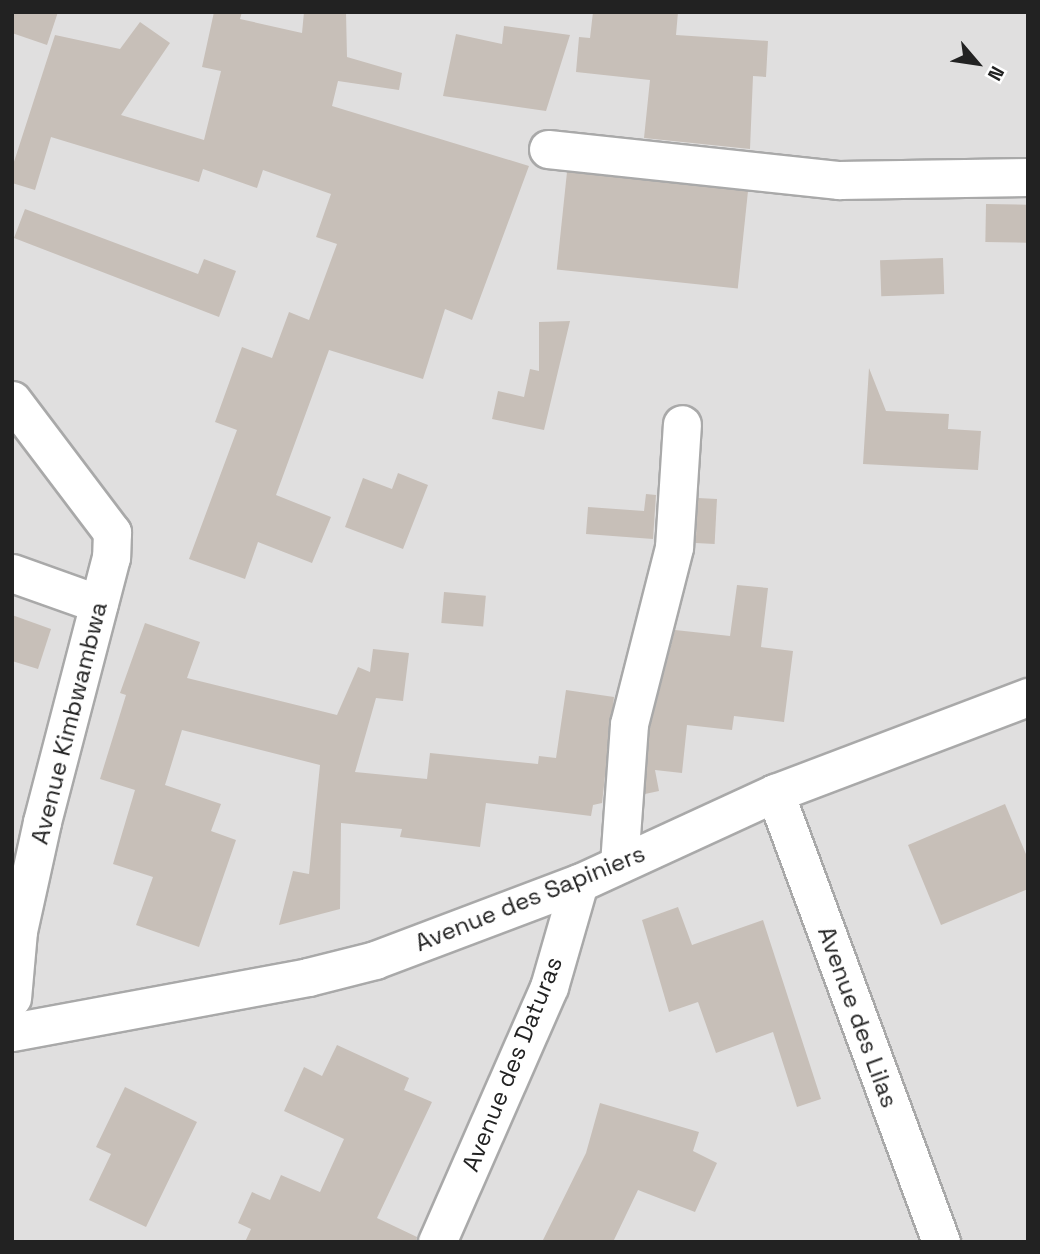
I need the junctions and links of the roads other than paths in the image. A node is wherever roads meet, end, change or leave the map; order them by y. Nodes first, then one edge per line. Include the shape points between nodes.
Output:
1 (548, 149) dead end
2 (1028, 177) edge
3 (12, 400) edge
4 (682, 424) dead end
5 (12, 573) edge
6 (99, 604) junction
7 (1028, 697) edge
8 (775, 793) junction
9 (619, 864) junction
10 (579, 883) junction
11 (12, 998) edge
12 (12, 1032) edge
13 (437, 1242) edge
14 (941, 1242) edge

1 - 2 street via 839,180
3 - 6 street, Avenue Kimbwambwa via 112,532
4 - 9 street via 674,547 629,724
5 - 6 street
6 - 11 street, Avenue Kimbwambwa via 42,822 18,931
7 - 8 street, Avenue des Sapiniers
8 - 9 street, Avenue des Sapiniers
8 - 14 street, Avenue des Lilas
9 - 10 street, Avenue des Sapiniers
10 - 12 street, Avenue des Sapiniers via 375,960
10 - 13 street, Avenue des Daturas via 549,987

